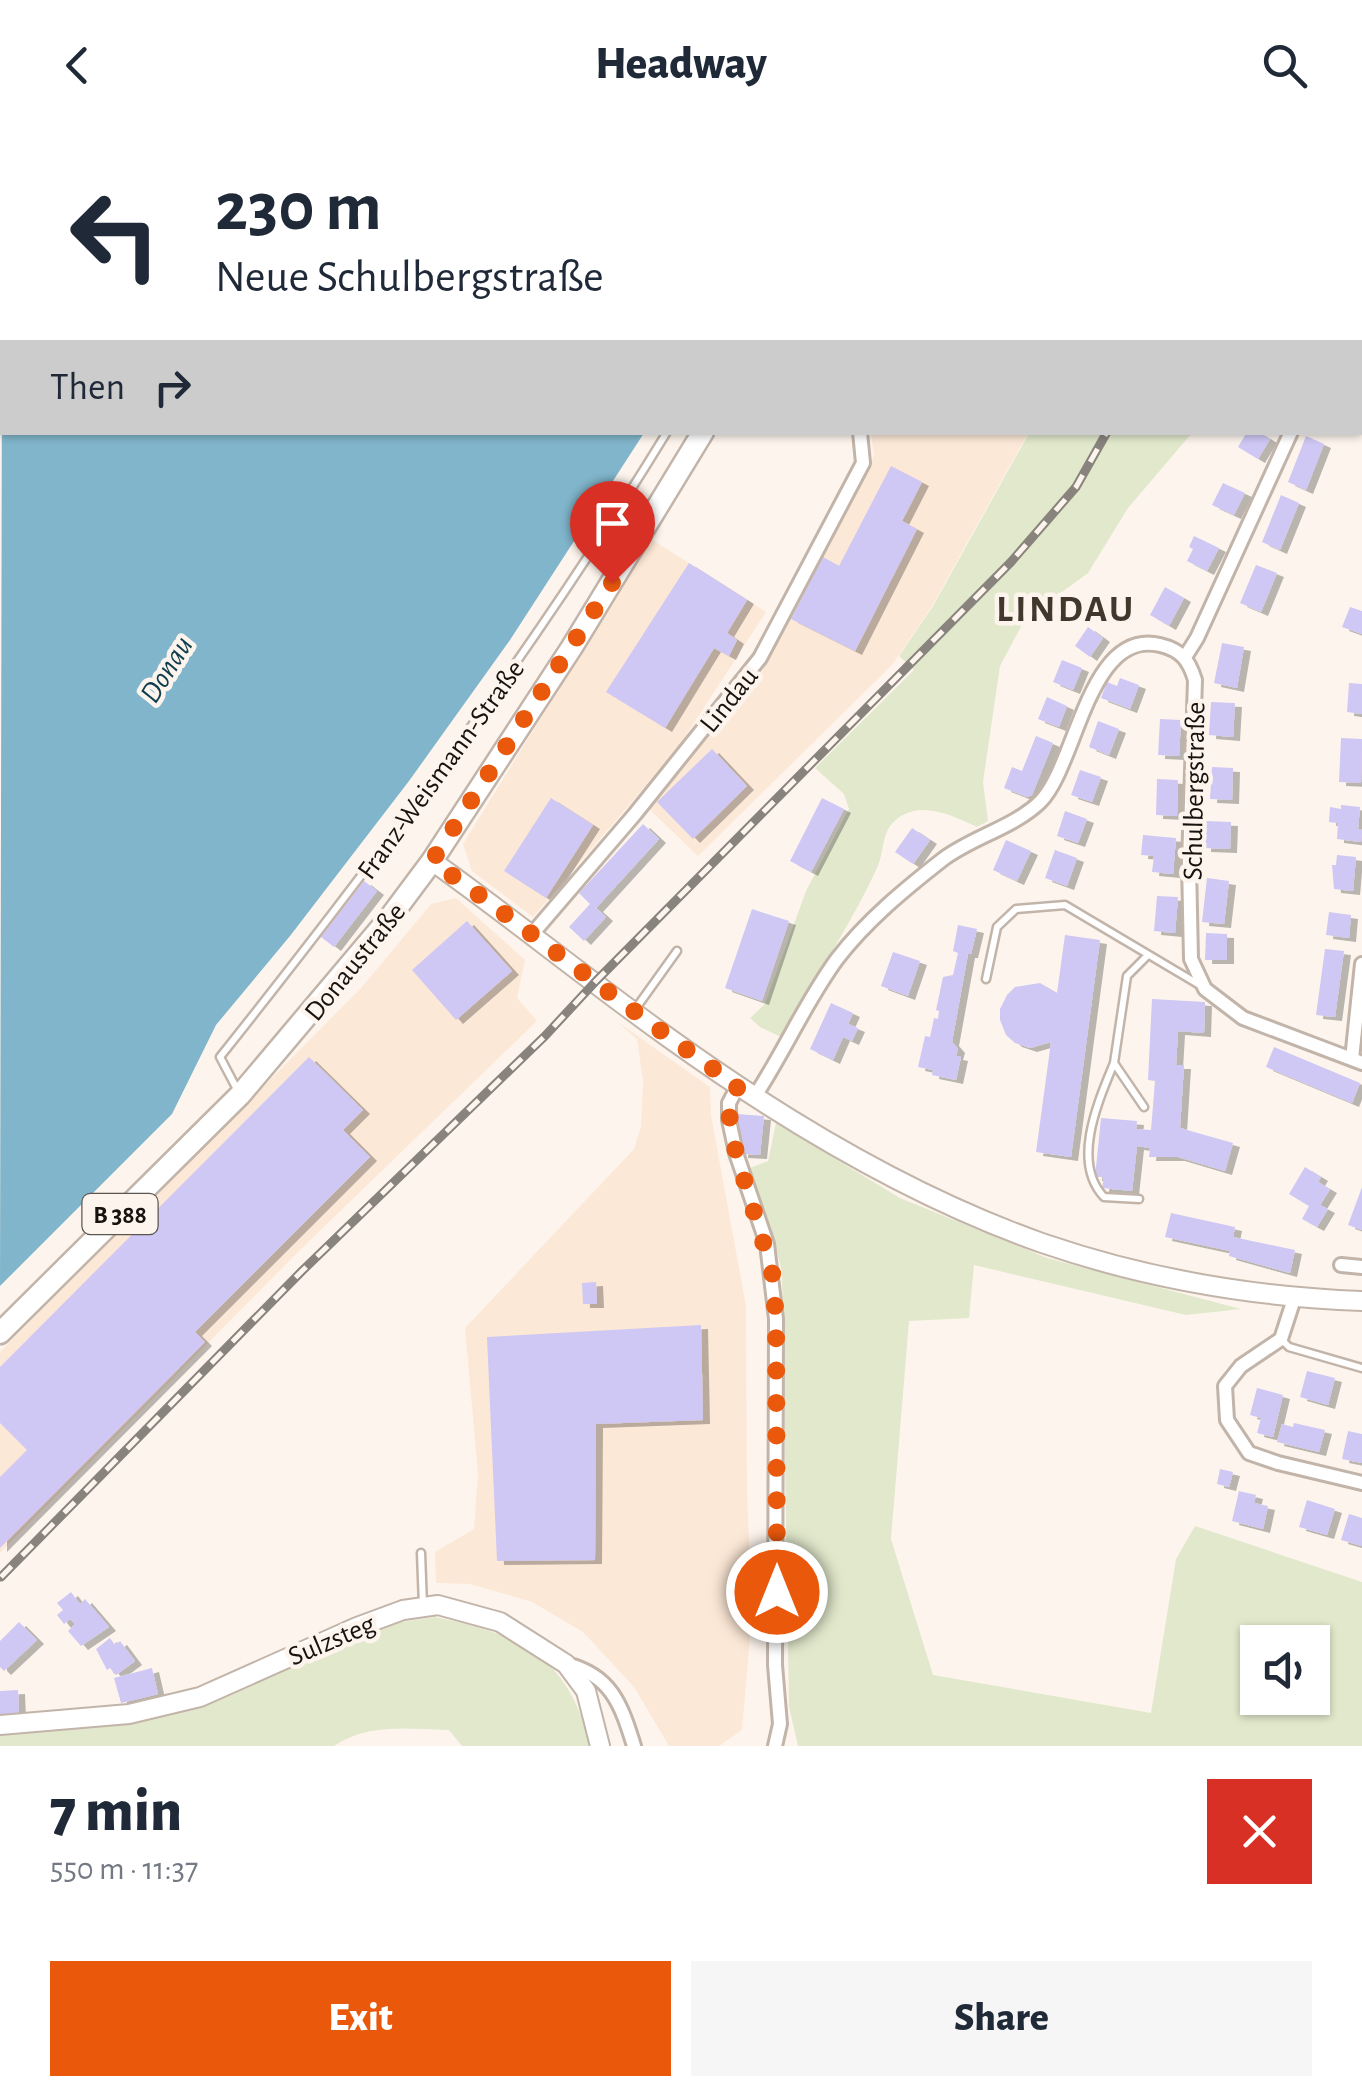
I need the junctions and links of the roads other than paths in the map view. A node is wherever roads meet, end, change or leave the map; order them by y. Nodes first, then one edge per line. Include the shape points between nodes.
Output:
1 (664, 435) edge
2 (702, 435) edge
3 (860, 435) edge
4 (1290, 435) edge
5 (1185, 657) junction
6 (432, 861) junction
7 (532, 933) junction
8 (677, 951) dead end
9 (1147, 956) junction
10 (1362, 964) edge
11 (986, 979) dead end
12 (1204, 988) junction
13 (634, 1012) junction
14 (1357, 1061) edge
15 (1114, 1063) junction
16 (746, 1091) junction
17 (240, 1096) junction
18 (1144, 1107) dead end
19 (1139, 1199) dead end
20 (1341, 1265) dead end
21 (1362, 1267) edge
22 (1294, 1299) junction
23 (1362, 1302) edge
24 (0, 1334) edge
25 (1281, 1339) junction
26 (1362, 1368) edge
27 (1362, 1483) edge
28 (421, 1552) dead end
29 (424, 1607) junction
30 (566, 1664) junction
31 (0, 1725) edge
32 (600, 1746) edge
33 (634, 1746) edge
34 (776, 1746) edge

1 - 17 lane, Franz-Weismann-Straße via 510,673 220,1057
2 - 6 main road, Donaustraße / B 388
3 - 7 street, Lindau via 864,462 760,658
4 - 5 street
5 - 12 street, Schulbergstraße via 1195,680 1191,958
5 - 16 street via 1141,644 1112,660 1046,795 1024,815 944,858 858,935
6 - 7 street
6 - 17 main road, Donaustraße / B 388
7 - 13 street
8 - 13 lane
9 - 11 lane via 1065,905 1016,909 997,928
9 - 12 lane
9 - 15 lane via 1128,976
10 - 14 street
12 - 14 street via 1243,1018
13 - 16 street
15 - 18 lane
15 - 19 lane via 1096,1107 1087,1168 1104,1197
16 - 22 street via 925,1193 1040,1242 1124,1267
16 - 34 street via 728,1104 730,1120 766,1244 776,1318
17 - 24 main road, Donaustraße / B 388
20 - 21 street
22 - 23 street
22 - 25 street
25 - 26 lane
25 - 27 street via 1240,1366 1224,1386 1226,1420 1249,1452
28 - 29 lane
29 - 30 street, Sulzsteg via 500,1622
29 - 31 street, Sulzsteg via 357,1626 200,1698 129,1714
30 - 32 street, Sulzsteg via 586,1692
30 - 33 street via 589,1670 614,1693

